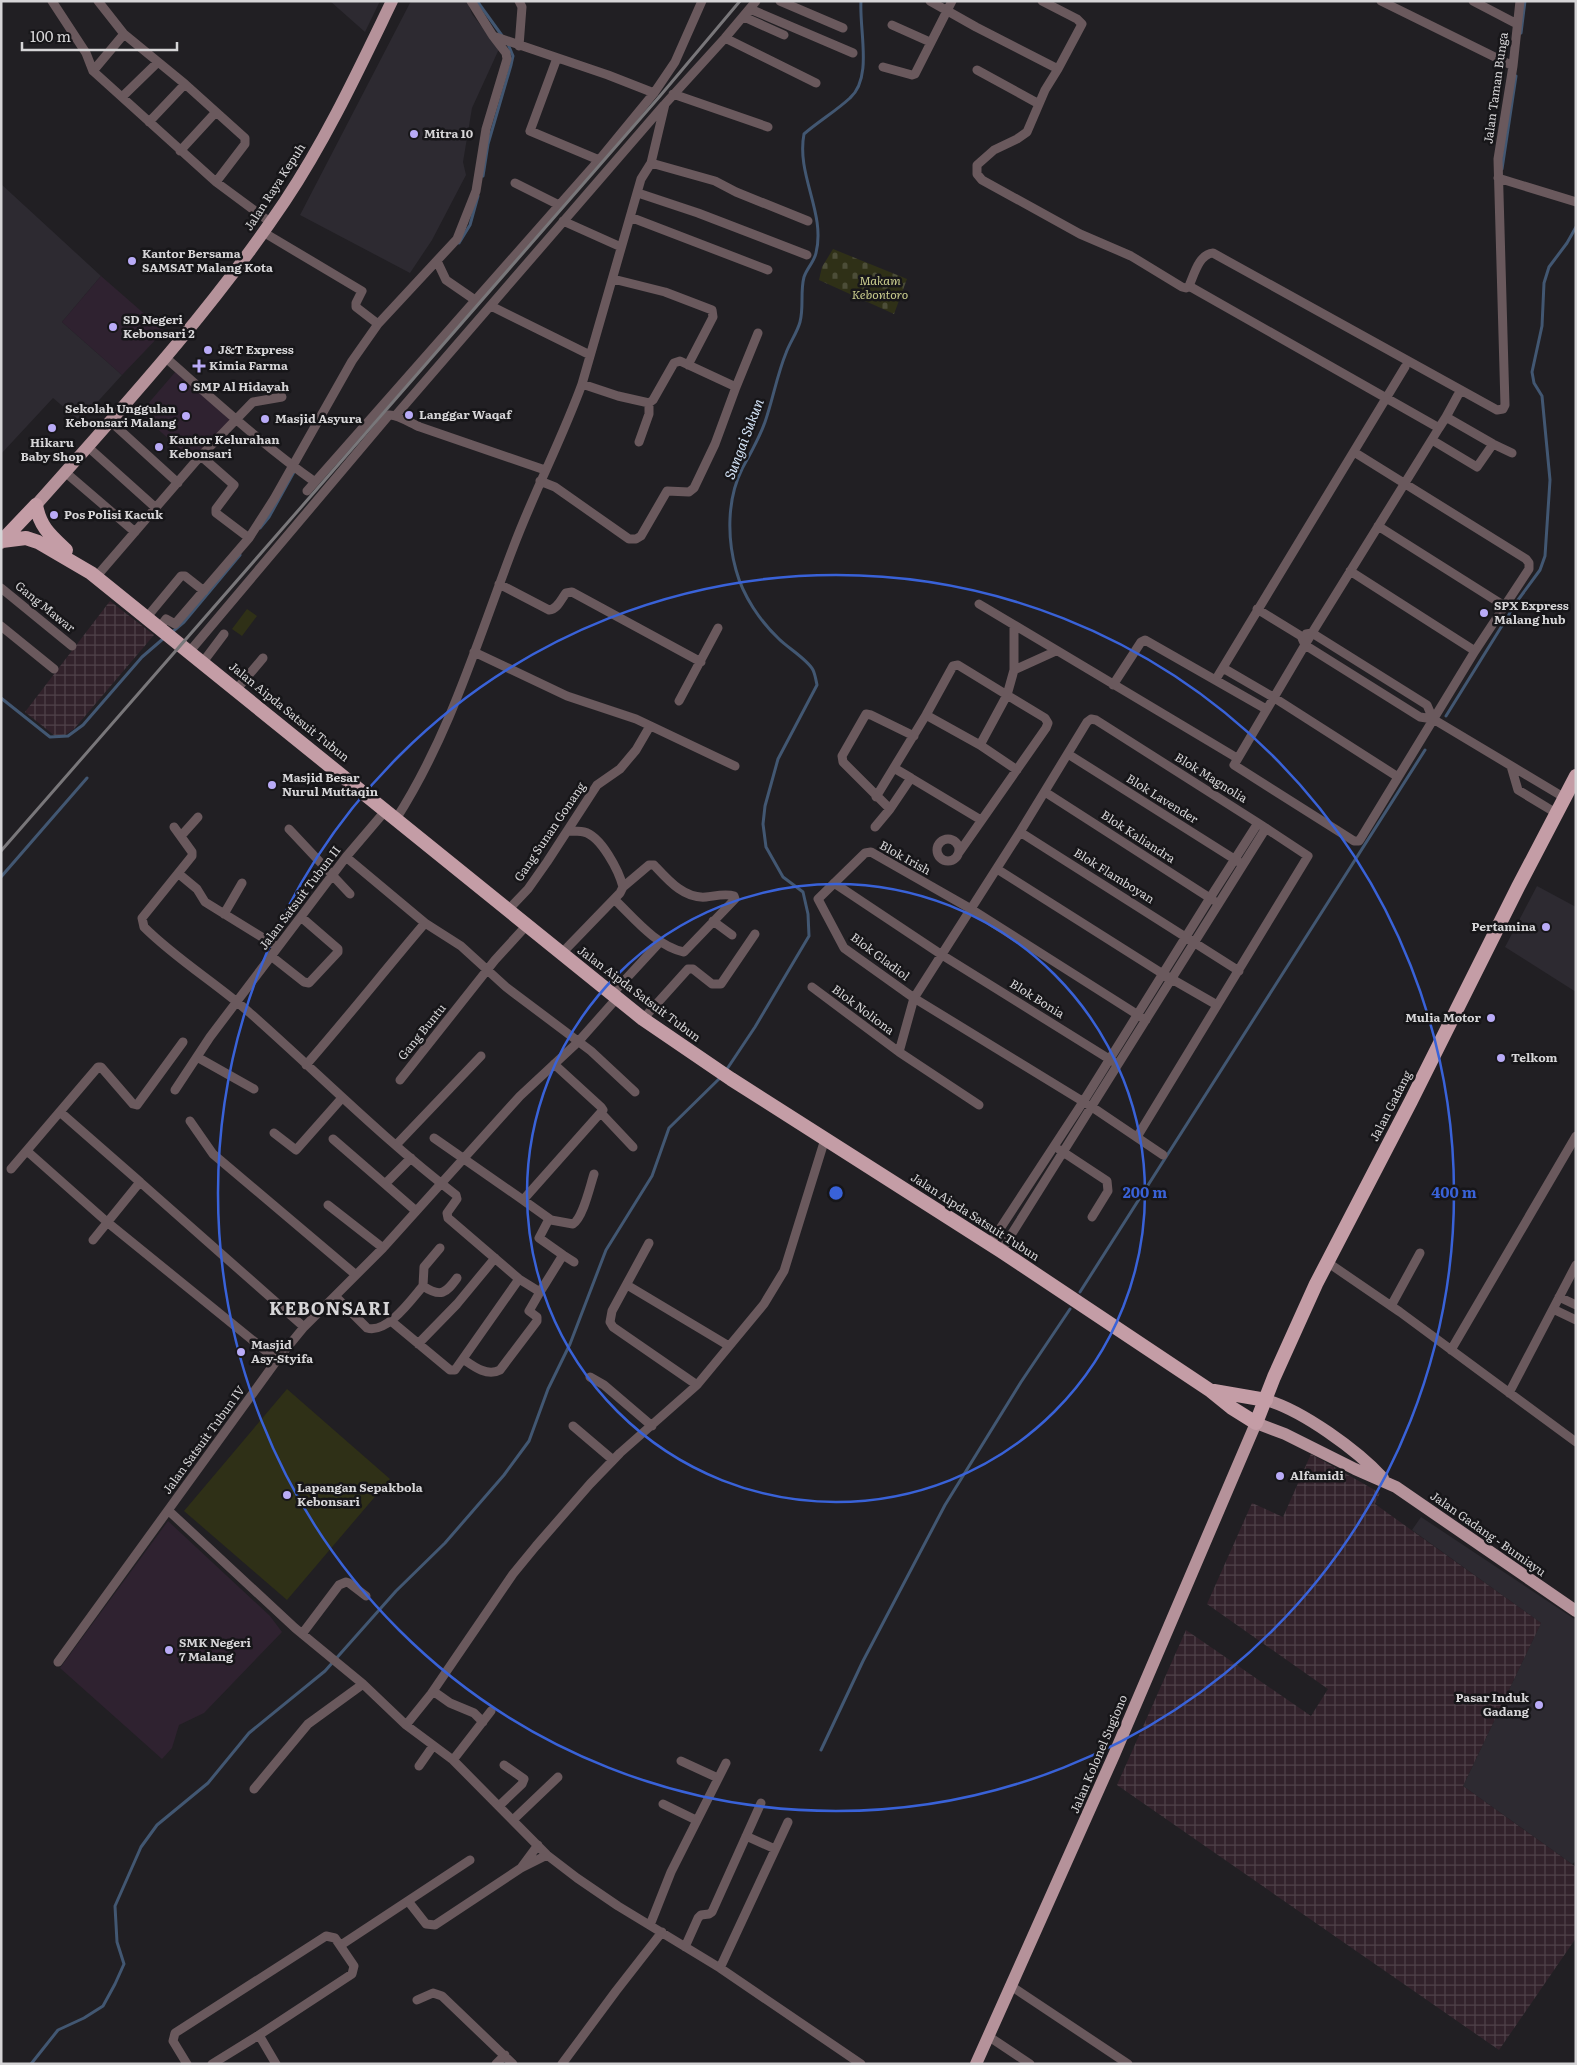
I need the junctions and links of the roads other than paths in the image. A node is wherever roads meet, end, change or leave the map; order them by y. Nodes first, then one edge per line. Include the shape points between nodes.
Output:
1 (52, 1) edge
2 (98, 1) edge
3 (392, 1) edge
4 (471, 1) edge
5 (518, 1) edge
6 (702, 1) edge
7 (780, 1) edge
8 (930, 1) edge
9 (952, 1) edge
10 (1042, 1) edge
11 (1381, 1) edge
12 (1473, 1) edge
13 (1520, 1) edge
14 (753, 5) edge
15 (948, 10) junction
16 (744, 17) junction
17 (1517, 24) junction
18 (892, 25) dead end
19 (843, 28) dead end
20 (124, 34) junction
21 (784, 35) dead end
22 (493, 36) junction
23 (725, 38) junction
24 (930, 42) junction
25 (517, 45) junction
26 (853, 53) dead end
27 (557, 58) junction
28 (158, 62) junction
29 (883, 66) dead end
30 (1513, 66) junction
31 (1058, 69) junction
32 (93, 70) junction
33 (977, 70) dead end
34 (816, 83) dead end
35 (185, 84) junction
36 (654, 93) junction
37 (673, 94) junction
38 (122, 97) junction
39 (665, 104) junction
40 (1039, 104) junction
41 (215, 113) junction
42 (149, 122) junction
43 (768, 127) dead end
44 (180, 151) junction
45 (599, 160) junction
46 (651, 163) junction
47 (1498, 178) junction
48 (216, 182) junction
49 (515, 182) dead end
50 (638, 193) junction
51 (1576, 202) edge
52 (559, 204) junction
53 (630, 217) junction
54 (563, 221) junction
55 (808, 221) dead end
56 (266, 227) junction
57 (622, 247) junction
58 (807, 255) dead end
59 (438, 264) junction
60 (768, 270) dead end
61 (613, 279) junction
62 (1188, 286) junction
63 (475, 300) junction
64 (491, 306) junction
65 (378, 324) junction
66 (758, 333) dead end
67 (590, 355) junction
68 (166, 358) junction
69 (688, 365) junction
70 (1405, 367) dead end
71 (582, 384) junction
72 (736, 387) junction
73 (1458, 395) dead end
74 (282, 397) dead end
75 (1387, 398) junction
76 (649, 403) junction
77 (396, 415) junction
78 (1446, 417) junction
79 (236, 418) junction
80 (110, 421) junction
81 (1439, 428) junction
82 (1432, 440) junction
83 (639, 442) dead end
84 (1493, 444) junction
85 (88, 447) junction
86 (1354, 452) junction
87 (1512, 452) dead end
88 (201, 456) junction
89 (295, 468) junction
90 (545, 470) junction
91 (65, 472) junction
92 (540, 481) junction
93 (315, 482) junction
94 (1405, 482) junction
95 (178, 483) junction
96 (307, 491) dead end
97 (36, 505) junction
98 (156, 508) junction
99 (1378, 526) junction
100 (135, 532) junction
101 (249, 538) junction
102 (2, 542) edge
103 (1350, 571) junction
104 (91, 573) junction
105 (499, 584) junction
106 (1, 588) edge
107 (204, 591) junction
108 (979, 604) dead end
109 (1503, 605) junction
110 (1257, 610) junction
111 (147, 617) junction
112 (1, 626) edge
113 (1014, 626) junction
114 (718, 628) dead end
115 (163, 630) junction
116 (1312, 633) junction
117 (224, 634) dead end
118 (1303, 640) junction
119 (72, 646) dead end
120 (190, 651) junction
121 (1056, 651) junction
122 (1475, 651) junction
123 (474, 652) junction
124 (263, 658) dead end
125 (203, 662) junction
126 (701, 662) junction
127 (1223, 668) junction
128 (54, 669) dead end
129 (1014, 670) junction
130 (1379, 676) junction
131 (1216, 679) junction
132 (1113, 685) junction
133 (1372, 686) junction
134 (236, 690) junction
135 (1007, 695) junction
136 (1273, 697) junction
137 (679, 701) dead end
138 (1266, 709) junction
139 (926, 715) junction
140 (1433, 719) junction
141 (650, 726) junction
142 (914, 736) junction
143 (980, 745) junction
144 (1068, 754) junction
145 (1237, 758) junction
146 (735, 766) dead end
147 (1511, 766) junction
148 (894, 768) junction
149 (1017, 770) junction
150 (1576, 776) edge
151 (1398, 777) junction
152 (911, 778) junction
153 (1045, 792) junction
154 (876, 798) junction
155 (1564, 798) junction
156 (890, 809) junction
157 (1556, 813) junction
158 (391, 814) junction
159 (198, 817) dead end
160 (981, 820) junction
161 (1262, 826) junction
162 (174, 827) dead end
163 (875, 827) dead end
164 (289, 829) dead end
165 (568, 831) junction
166 (1020, 832) junction
167 (971, 835) junction
168 (181, 836) junction
169 (950, 840) junction
170 (958, 854) junction
171 (346, 857) junction
172 (1239, 862) junction
173 (997, 869) junction
174 (179, 874) junction
175 (333, 875) junction
176 (834, 883) junction
177 (242, 884) dead end
178 (623, 887) junction
179 (350, 894) dead end
180 (1210, 898) junction
181 (614, 899) junction
182 (1218, 903) junction
183 (509, 909) junction
184 (970, 909) junction
185 (224, 914) junction
186 (301, 916) junction
187 (713, 921) junction
188 (425, 923) junction
189 (526, 925) junction
190 (755, 934) dead end
191 (732, 935) dead end
192 (1190, 939) junction
193 (660, 942) junction
194 (278, 947) junction
195 (561, 954) junction
196 (942, 955) junction
197 (271, 956) junction
198 (488, 970) junction
199 (1238, 971) junction
200 (1167, 976) junction
201 (812, 987) dead end
202 (614, 996) junction
203 (914, 998) junction
204 (236, 1002) junction
205 (1218, 1005) junction
206 (1137, 1015) junction
207 (643, 1019) junction
208 (1146, 1020) junction
209 (183, 1042) dead end
210 (578, 1042) junction
211 (899, 1052) junction
212 (481, 1056) dead end
213 (197, 1057) junction
214 (1110, 1060) junction
215 (554, 1064) junction
216 (306, 1065) junction
217 (1118, 1065) junction
218 (400, 1080) dead end
219 (254, 1089) dead end
220 (175, 1090) dead end
221 (635, 1092) dead end
222 (342, 1098) junction
223 (979, 1105) dead end
224 (1087, 1105) junction
225 (60, 1112) junction
226 (601, 1113) junction
227 (190, 1121) dead end
228 (274, 1133) dead end
229 (1137, 1136) junction
230 (1576, 1136) edge
231 (434, 1138) dead end
232 (332, 1139) dead end
233 (826, 1139) junction
234 (396, 1145) junction
235 (634, 1147) dead end
236 (1054, 1147) junction
237 (27, 1151) junction
238 (1063, 1152) junction
239 (1163, 1155) dead end
240 (411, 1158) junction
241 (465, 1159) junction
242 (11, 1169) dead end
243 (594, 1174) dead end
244 (140, 1182) junction
245 (385, 1184) junction
246 (441, 1184) junction
247 (523, 1200) junction
248 (328, 1205) dead end
249 (416, 1211) junction
250 (1092, 1217) dead end
251 (549, 1219) junction
252 (107, 1222) junction
253 (93, 1240) dead end
254 (649, 1243) dead end
255 (995, 1247) junction
256 (383, 1248) junction
257 (440, 1248) dead end
258 (1420, 1253) dead end
259 (563, 1255) junction
260 (495, 1258) junction
261 (574, 1262) dead end
262 (1326, 1262) junction
263 (1576, 1265) edge
264 (356, 1275) junction
265 (456, 1278) dead end
266 (519, 1279) junction
267 (627, 1285) junction
268 (423, 1286) junction
269 (540, 1292) junction
270 (335, 1296) junction
271 (1559, 1297) junction
272 (1576, 1305) edge
273 (1391, 1306) junction
274 (1553, 1310) junction
275 (1576, 1320) edge
276 (391, 1321) junction
277 (304, 1327) junction
278 (418, 1344) junction
279 (729, 1346) junction
280 (1451, 1350) junction
281 (463, 1359) junction
282 (277, 1360) junction
283 (590, 1377) dead end
284 (697, 1385) junction
285 (1210, 1391) junction
286 (1509, 1393) junction
287 (1266, 1400) junction
288 (1256, 1423) junction
289 (573, 1426) dead end
290 (652, 1426) junction
291 (1576, 1442) edge
292 (1242, 1454) joint
293 (613, 1460) junction
294 (1384, 1480) junction
295 (169, 1511) junction
296 (366, 1596) dead end
297 (1576, 1611) edge
298 (302, 1634) junction
299 (58, 1662) dead end
300 (363, 1684) junction
301 (433, 1691) junction
302 (491, 1711) dead end
303 (483, 1722) junction
304 (406, 1725) junction
305 (434, 1746) junction
306 (453, 1760) junction
307 (681, 1760) dead end
308 (726, 1763) dead end
309 (504, 1765) dead end
310 (419, 1766) dead end
311 (558, 1777) dead end
312 (718, 1778) junction
313 (254, 1789) dead end
314 (761, 1803) dead end
315 (663, 1804) dead end
316 (500, 1805) junction
317 (514, 1820) junction
318 (696, 1820) junction
319 (788, 1822) dead end
320 (746, 1836) junction
321 (538, 1845) junction
322 (775, 1849) junction
323 (547, 1855) junction
324 (470, 1860) dead end
325 (521, 1868) junction
326 (408, 1901) junction
327 (650, 1925) junction
328 (662, 1932) junction
329 (341, 1945) junction
330 (685, 1947) junction
331 (720, 1968) junction
332 (1011, 1986) junction
333 (417, 2000) dead end
334 (259, 2035) junction
335 (988, 2036) junction
336 (505, 2056) junction
337 (856, 2062) edge
338 (187, 2064) edge
339 (212, 2064) edge
340 (276, 2064) edge
341 (496, 2064) edge
342 (513, 2064) edge
343 (562, 2064) edge
344 (976, 2064) edge
345 (1030, 2064) edge
346 (1128, 2064) edge

1 - 32 street via 86,52
2 - 20 street
3 - 56 main road, Jalan Raya Kepuh via 330,126
4 - 22 street
5 - 25 street via 522,7
6 - 36 street via 678,57
7 - 19 street
8 - 15 street
9 - 15 street
10 - 31 street via 1082,24
11 - 30 street
12 - 17 street
13 - 17 street, Jalan Taman Bunga
14 - 16 street
14 - 26 street
15 - 24 street
15 - 31 street
16 - 21 street
16 - 23 street
17 - 30 street, Jalan Taman Bunga
18 - 24 street
20 - 28 street
20 - 32 street
22 - 25 street
22 - 59 street via 507,59 486,129 476,192 457,239
23 - 34 street
23 - 37 street
24 - 29 street via 918,71 912,76
25 - 27 street
27 - 36 street
27 - 45 street via 530,131
28 - 35 street
28 - 38 street
30 - 47 street, Jalan Taman Bunga
31 - 40 street
32 - 38 street
33 - 40 street
35 - 41 street
35 - 42 street
36 - 45 street
37 - 39 street
37 - 43 street
38 - 42 street
39 - 46 street, Jalan Satsuit Tubun II
39 - 54 street
40 - 62 street via 1027,132 994,150 977,165 977,174 982,180 1080,234 1131,256 1182,287
41 - 44 street
41 - 48 street via 245,142
42 - 44 street
44 - 48 street
45 - 52 street
46 - 50 street, Jalan Satsuit Tubun II via 641,179
46 - 55 street via 715,181
47 - 51 street
47 - 62 street, Jalan Taman Bunga via 1504,329 1503,409 1498,410 1213,253 1203,257
48 - 56 street
49 - 52 street
50 - 53 street, Jalan Satsuit Tubun II
50 - 58 street
52 - 63 street
53 - 57 street, Jalan Satsuit Tubun II
53 - 60 street
54 - 57 street
54 - 64 street
56 - 65 street via 362,291 356,307
56 - 68 main road, Jalan Raya Kepuh
57 - 61 street, Jalan Satsuit Tubun II
59 - 63 street via 446,280
59 - 65 street
61 - 67 street, Jalan Satsuit Tubun II
61 - 69 street via 665,292 712,310 714,316
62 - 75 street
63 - 93 street
64 - 67 street
64 - 77 street
65 - 89 street via 352,361
66 - 72 street
67 - 71 street, Jalan Satsuit Tubun II
68 - 79 street
68 - 80 main road, Jalan Raya Kepuh
69 - 72 street
69 - 76 street via 680,361 674,363
70 - 75 street
71 - 76 street
71 - 90 street, Jalan Satsuit Tubun II
72 - 92 street via 694,488 689,492 667,491 641,536 636,539 629,539 555,487
73 - 78 street
74 - 79 street via 256,400
75 - 81 street
75 - 86 street
76 - 83 street via 649,414
77 - 90 street via 420,427
77 - 120 street via 389,415
78 - 81 street
78 - 84 street
79 - 88 street
79 - 89 street
80 - 85 main road, Jalan Raya Kepuh
80 - 95 street
81 - 82 street
82 - 84 street via 1477,467
82 - 94 street
84 - 87 street
85 - 91 main road, Jalan Raya Kepuh
85 - 98 street
86 - 94 street
86 - 110 street
88 - 95 street
88 - 101 street via 234,485 216,513
89 - 93 street
89 - 101 street
90 - 92 street, Jalan Satsuit Tubun II
91 - 97 main road, Jalan Raya Kepuh
91 - 100 street
92 - 105 street, Jalan Satsuit Tubun II
93 - 96 street
94 - 99 street
94 - 109 street via 1530,563
95 - 98 street
97 - 102 highway
97 - 104 highway, Jalan Aipda Satsuit Tubun via 47,531
98 - 100 street
99 - 103 street
99 - 109 street
100 - 104 street
101 - 107 street
102 - 104 highway, Jalan Aipda Satsuit Tubun via 26,538 38,542
103 - 116 street
103 - 122 street
104 - 111 highway, Jalan Aipda Satsuit Tubun
105 - 123 street, Jalan Satsuit Tubun II
105 - 126 street via 549,610 553,610 566,593 572,592
106 - 119 street, Gang Mawar
107 - 111 street via 185,576 180,576
107 - 115 street via 175,624 166,619
108 - 113 street
109 - 122 street
110 - 118 street
110 - 127 street
111 - 115 highway, Jalan Aipda Satsuit Tubun
112 - 128 street
113 - 121 street
113 - 129 street
114 - 126 street
115 - 120 highway, Jalan Aipda Satsuit Tubun
116 - 118 street
116 - 130 street
117 - 125 street
118 - 133 street
118 - 136 street
120 - 125 highway, Jalan Aipda Satsuit Tubun
121 - 129 street
121 - 132 street
122 - 140 street
123 - 141 street via 567,696
123 - 158 street, Jalan Satsuit Tubun II via 438,740
124 - 134 street
125 - 134 highway, Jalan Aipda Satsuit Tubun
126 - 137 street
127 - 131 street
127 - 136 street
129 - 135 street
130 - 133 street
130 - 140 street via 1427,705
131 - 132 street via 1145,640
131 - 138 street
132 - 145 street
133 - 140 street via 1420,717
134 - 158 highway, Jalan Aipda Satsuit Tubun
135 - 139 street via 958,665 953,666
135 - 143 street
135 - 149 street via 1048,723
136 - 138 street
136 - 151 street
138 - 145 street
139 - 142 street
139 - 143 street
140 - 147 street
140 - 151 street
141 - 146 street
141 - 165 street, Gang Sunan Gonang via 620,769 596,785
142 - 148 street
142 - 154 street via 872,715 864,716 842,760
143 - 149 street
144 - 153 street
144 - 161 street, Blok Magnolia via 1087,722 1096,720
144 - 172 street, Blok Lavender
145 - 151 street via 1234,765 1237,768 1354,842 1359,841
147 - 155 street
147 - 157 street via 1518,790
148 - 152 street
148 - 154 street
149 - 160 street
150 - 155 highway, Jalan Gadang
152 - 156 street
152 - 160 street
153 - 166 street
153 - 180 street, Blok Kaliandra
154 - 156 street
155 - 157 highway, Jalan Gadang
156 - 163 street
157 - 262 highway, Jalan Gadang
158 - 171 street, Jalan Satsuit Tubun II
158 - 183 highway, Jalan Aipda Satsuit Tubun
159 - 168 street
160 - 167 street
161 - 172 street
161 - 199 street, Blok Magnolia via 1308,856
162 - 168 street
164 - 175 street
165 - 178 street via 585,832 596,838
165 - 183 street, Gang Sunan Gonang via 528,889
166 - 173 street
166 - 192 street, Blok Flamboyan
167 - 169 street
167 - 170 street
168 - 174 street via 192,856
169 - 170 street via 958,847
169 - 170 street via 943,840 938,845 938,855 946,861 953,860
171 - 175 street, Jalan Satsuit Tubun II
171 - 188 street
172 - 180 street
172 - 182 street
173 - 184 street
173 - 200 street
174 - 185 street via 197,889 205,902
174 - 204 street via 142,918 142,924
175 - 179 street
175 - 186 street, Jalan Satsuit Tubun II
176 - 184 street, Blok Irish via 865,853 871,852
176 - 196 street, Blok Bonia
176 - 203 street, Blok Gladiol via 818,902 844,948
177 - 185 street
178 - 181 street
178 - 187 street via 649,865 654,865 687,894 734,896 735,900
180 - 182 street, Blok Kaliandra
180 - 192 street
181 - 193 street
181 - 195 street
182 - 192 street
183 - 189 highway, Jalan Aipda Satsuit Tubun
184 - 196 street
184 - 206 street
185 - 194 street
186 - 194 street, Jalan Satsuit Tubun II
186 - 197 street via 338,952 307,983
187 - 191 street
187 - 193 street via 684,952
188 - 198 street via 461,946
188 - 216 street
189 - 195 highway, Jalan Aipda Satsuit Tubun
189 - 198 street, Gang Buntu
190 - 207 street via 721,984 712,984 693,969 688,969
192 - 199 street, Blok Flamboyan
192 - 200 street
193 - 202 street, Jalan Satsuit Tubun IV
194 - 197 street, Jalan Satsuit Tubun II
195 - 202 highway, Jalan Aipda Satsuit Tubun
196 - 203 street
196 - 214 street, Blok Bonia
197 - 204 street, Jalan Satsuit Tubun II
198 - 210 street
198 - 218 street, Gang Buntu
199 - 205 street
200 - 205 street
200 - 206 street
200 - 208 street
201 - 211 street, Blok Noliona
202 - 207 highway, Jalan Aipda Satsuit Tubun
202 - 210 street, Jalan Satsuit Tubun IV
203 - 211 street
203 - 224 street
204 - 213 street, Jalan Satsuit Tubun II
204 - 216 street
205 - 229 street
206 - 208 street
206 - 214 street
207 - 233 highway, Jalan Aipda Satsuit Tubun
208 - 217 street
209 - 225 street via 137,1105 99,1066
210 - 215 street, Jalan Satsuit Tubun IV
210 - 221 street
211 - 223 street, Blok Noliona
212 - 234 street
213 - 219 street
213 - 220 street, Jalan Satsuit Tubun II
214 - 217 street, Blok Bonia
214 - 224 street
215 - 226 street via 601,1107
215 - 241 street, Jalan Satsuit Tubun IV via 520,1096
216 - 222 street
217 - 224 street
222 - 228 street via 296,1150
222 - 234 street
224 - 229 street
224 - 236 street
224 - 238 street
225 - 237 street
225 - 244 street
226 - 235 street
226 - 247 street
227 - 264 street via 213,1154
229 - 239 street
230 - 280 street
231 - 241 street
232 - 245 street
233 - 255 highway, Jalan Aipda Satsuit Tubun
233 - 279 street via 784,1271 764,1304
234 - 240 street
236 - 238 street
236 - 255 street
237 - 242 street
237 - 252 street
238 - 250 street via 1107,1181 1108,1191
238 - 255 street
240 - 245 street
240 - 246 street
241 - 246 street, Jalan Satsuit Tubun IV
241 - 247 street
243 - 251 street via 577,1222 569,1224
244 - 252 street
244 - 277 street
245 - 249 street
246 - 249 street, Jalan Satsuit Tubun IV
246 - 260 street via 458,1198 447,1216
247 - 251 street
248 - 256 street
249 - 256 street, Jalan Satsuit Tubun IV
251 - 259 street via 539,1238
252 - 253 street
252 - 282 street
254 - 267 street
255 - 285 highway, Jalan Aipda Satsuit Tubun
256 - 264 street, Jalan Satsuit Tubun IV
257 - 268 street via 424,1267
258 - 273 street
259 - 261 street
259 - 269 street
260 - 266 street
260 - 278 street
262 - 273 street
262 - 287 highway, Jalan Gadang
263 - 271 street
264 - 270 street, Jalan Satsuit Tubun IV
265 - 268 street via 442,1293
266 - 269 street
266 - 281 street
267 - 279 street
267 - 284 street via 612,1311 610,1322 613,1327
268 - 276 street
269 - 281 street via 529,1310 538,1318 537,1321 500,1370 486,1372
270 - 276 street via 367,1328 378,1329
270 - 277 street, Jalan Satsuit Tubun IV
271 - 272 street
271 - 274 street
273 - 280 street
274 - 275 street
274 - 286 street
276 - 278 street
277 - 282 street, Jalan Satsuit Tubun IV
278 - 281 street via 450,1370 455,1370
279 - 284 street
280 - 286 street
282 - 295 street, Jalan Satsuit Tubun IV
283 - 290 street
284 - 290 street
285 - 287 highway, Jalan Aipda Satsuit Tubun
285 - 288 highway, Jalan Aipda Satsuit Tubun
286 - 291 street
287 - 288 highway, Jalan Gadang
287 - 294 main road, Jalan Gadang - Bumiayu via 1281,1404 1308,1420 1361,1457
288 - 292 main road, Jalan Gadang
288 - 294 main road, Jalan Gadang - Bumiayu
289 - 293 street
290 - 293 street
292 - 332 main road, Jalan Kolonel Sugiono
293 - 301 street via 513,1574
294 - 297 main road, Jalan Gadang - Bumiayu
295 - 298 street
295 - 299 street, Jalan Satsuit Tubun IV
296 - 298 street via 349,1583 339,1585
298 - 300 street
300 - 304 street
300 - 313 street via 308,1724
301 - 303 street via 450,1703 474,1713
301 - 304 street
302 - 303 street
303 - 306 street
304 - 305 street
305 - 306 street
305 - 310 street
306 - 316 street
307 - 312 street
308 - 312 street
309 - 316 street via 524,1779
311 - 317 street
312 - 318 street
314 - 320 street
315 - 318 street
316 - 317 street
317 - 321 street
318 - 327 street
319 - 322 street
320 - 322 street
320 - 330 street via 712,1912 698,1918
321 - 323 street
321 - 325 street
322 - 331 street
323 - 325 street
323 - 327 street
324 - 326 street
325 - 326 street via 435,1925 426,1924
326 - 329 street
327 - 328 street
328 - 330 street
328 - 343 street
329 - 334 street via 354,1966 352,1974
329 - 338 street via 335,1938 326,1936 180,2029 173,2041
330 - 331 street
331 - 337 street
332 - 335 main road, Jalan Kolonel Sugiono
332 - 346 street
333 - 336 street via 433,1993 442,1996
334 - 339 street
334 - 340 street
335 - 344 main road, Jalan Kolonel Sugiono
335 - 345 street
336 - 341 street
336 - 342 street

